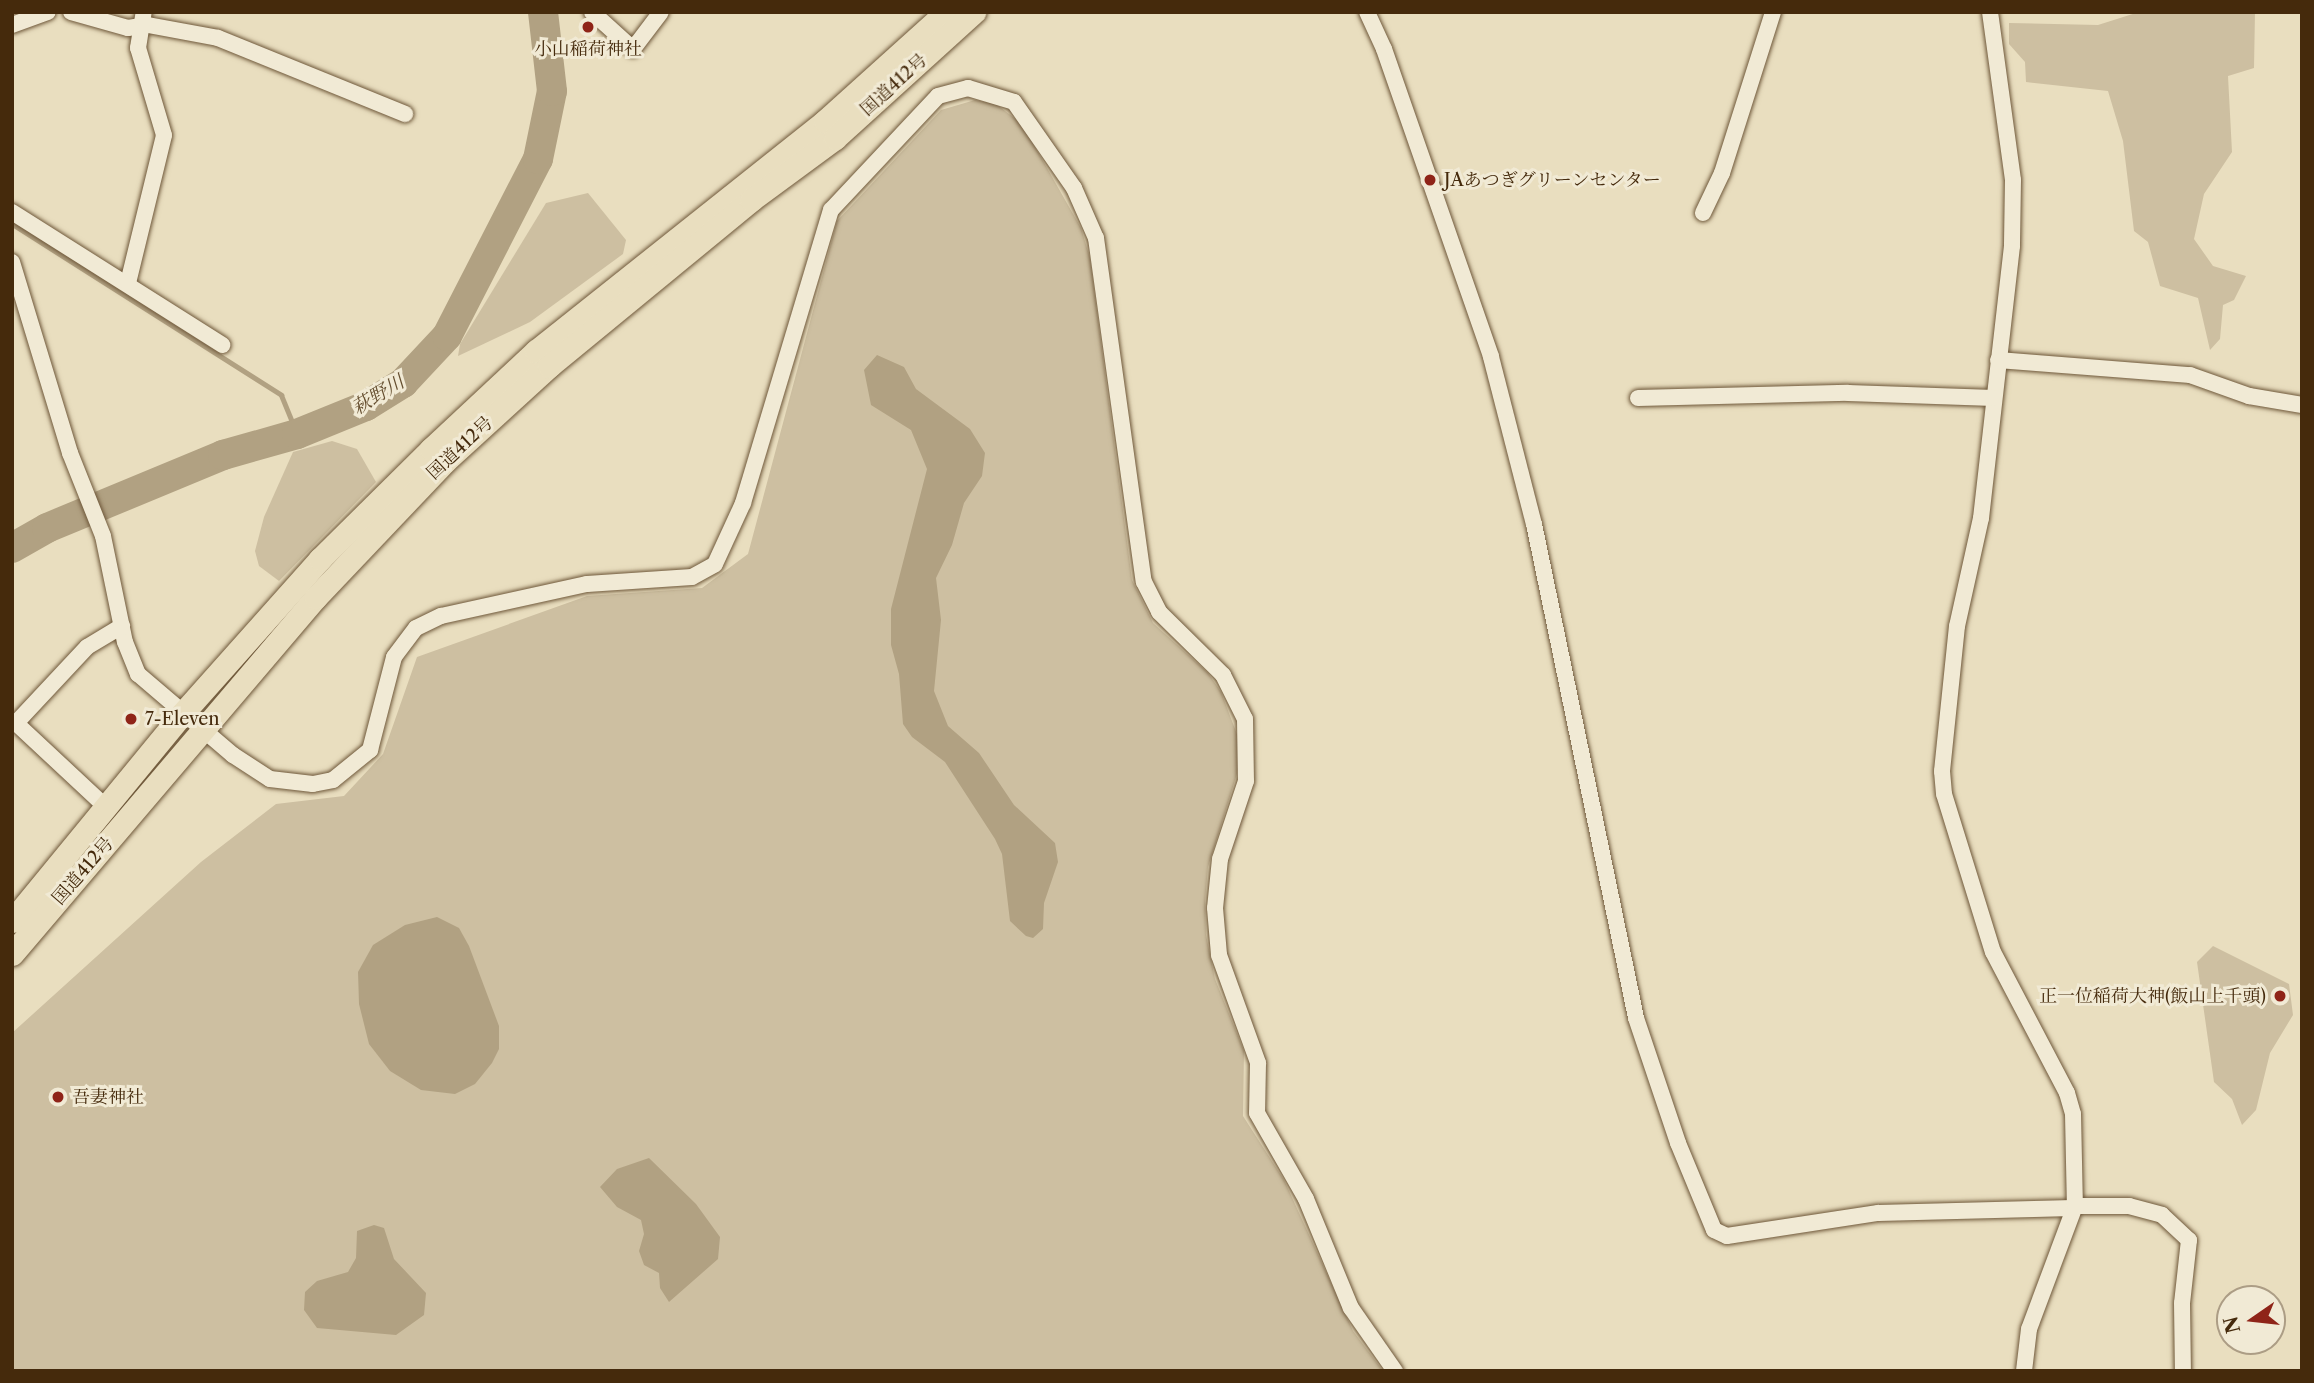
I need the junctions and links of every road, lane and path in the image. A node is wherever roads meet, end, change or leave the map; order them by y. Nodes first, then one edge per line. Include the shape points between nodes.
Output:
1 (48, 12) edge
2 (71, 12) edge
3 (592, 12) edge
4 (661, 12) edge
5 (946, 12) edge
6 (974, 12) edge
7 (1367, 12) edge
8 (1773, 12) edge
9 (1990, 12) edge
10 (142, 20) edge
11 (12, 25) edge
12 (405, 114) dead end
13 (12, 212) edge
14 (1703, 214) dead end
15 (12, 262) edge
16 (128, 283) junction
17 (222, 345) dead end
18 (1998, 360) junction
19 (1638, 398) dead end
20 (1994, 398) junction
21 (2302, 405) edge
22 (122, 626) junction
23 (182, 714) junction
24 (202, 733) junction
25 (107, 808) junction
26 (12, 921) edge
27 (12, 954) edge
28 (2074, 1207) junction
29 (1395, 1371) edge
30 (2024, 1371) edge
31 (2183, 1371) edge

1 - 11 street
2 - 10 street
3 - 4 street via 633,49
5 - 23 highway, 国道412号 via 825,121 526,360 320,559
6 - 24 highway, 国道412号 via 835,138 751,200 549,366 444,462 369,537
7 - 28 street via 1491,357 1534,524 1636,1018 1678,1143 1714,1230 1727,1236 1878,1213
8 - 14 street via 1722,173
9 - 18 street via 2012,180 2012,246
10 - 12 street via 218,38
10 - 16 street via 138,48 164,135
13 - 16 street
15 - 22 street via 84,491 103,536
16 - 17 street
18 - 20 street
18 - 21 street via 2190,375 2249,396
19 - 20 street via 1849,393
20 - 28 street via 1981,518 1969,554 1949,691 1944,794 1993,952 2067,1093 2073,1114
22 - 23 street via 138,674
22 - 25 street via 87,647 16,723
23 - 24 street
23 - 25 highway, 国道412号
24 - 27 highway, 国道412号
24 - 29 street via 270,779 297,785 333,779 370,750 394,657 416,628 441,616 587,584 692,577 707,571 726,544 743,503 831,210 938,96 975,89 999,94 1020,107 1074,188 1096,238 1144,582 1160,612 1223,675 1236,695 1247,728 1246,781 1220,859 1215,908 1219,955 1258,1063 1257,1113 1306,1199 1351,1308
25 - 26 highway, 国道412号
28 - 30 street via 2029,1329
28 - 31 street via 2129,1206 2162,1215 2189,1240 2182,1303

